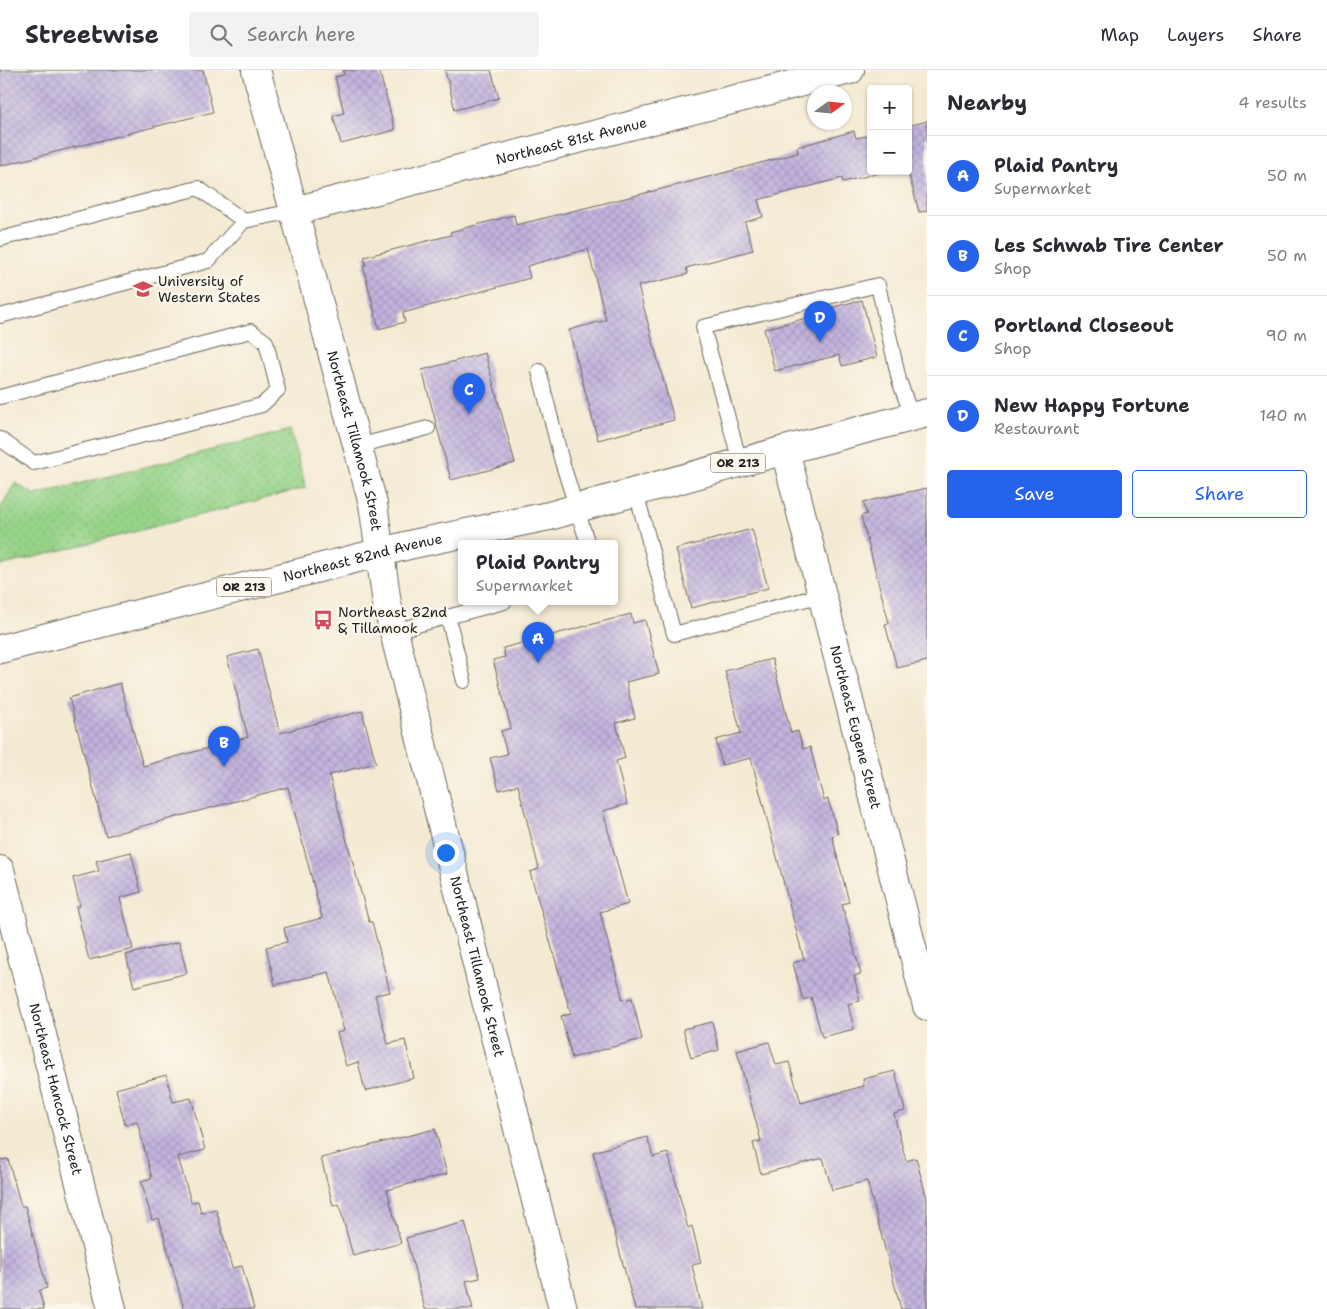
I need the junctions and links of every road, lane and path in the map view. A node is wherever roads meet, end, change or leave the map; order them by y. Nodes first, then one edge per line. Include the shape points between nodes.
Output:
1 (256, 70) edge
2 (850, 70) edge
3 (294, 211) junction
4 (244, 221) junction
5 (0, 238) edge
6 (0, 316) edge
7 (539, 371) dead end
8 (0, 397) edge
9 (919, 415) edge
10 (428, 428) dead end
11 (0, 440) edge
12 (357, 446) junction
13 (785, 450) junction
14 (740, 462) junction
15 (636, 492) junction
16 (578, 508) junction
17 (587, 540) edge
18 (380, 552) junction
19 (822, 595) junction
20 (493, 605) edge
21 (448, 617) junction
22 (394, 632) junction
23 (0, 649) edge
24 (464, 681) dead end
25 (0, 870) edge
26 (927, 1006) edge
27 (112, 1309) edge
28 (563, 1309) edge

1 - 3 street, Northeast Tillamook Street
2 - 3 street, Northeast 81st Avenue
3 - 4 lane
3 - 12 street, Northeast Tillamook Street
4 - 5 lane via 198,188
4 - 6 lane via 208,261
7 - 16 lane via 562,462
8 - 11 lane via 251,331 266,342 278,390 262,405 34,463
9 - 13 street, Northeast 82nd Avenue / OR 213
9 - 14 lane via 900,380 878,285 703,327
10 - 12 lane
12 - 18 street, Northeast Tillamook Street via 373,504
13 - 14 street, Northeast 82nd Avenue / OR 213
13 - 19 street, Northeast Eugene Street
14 - 15 street, Northeast 82nd Avenue / OR 213
15 - 16 street, Northeast 82nd Avenue / OR 213
15 - 19 lane via 674,634
16 - 17 lane
16 - 18 street, Northeast 82nd Avenue / OR 213
18 - 22 street, Northeast Tillamook Street
18 - 23 street, Northeast 82nd Avenue / OR 213
19 - 26 street, Northeast Eugene Street
20 - 21 lane
21 - 22 lane
21 - 24 lane
22 - 28 street, Northeast Tillamook Street
25 - 27 street, Northeast Hancock Street

